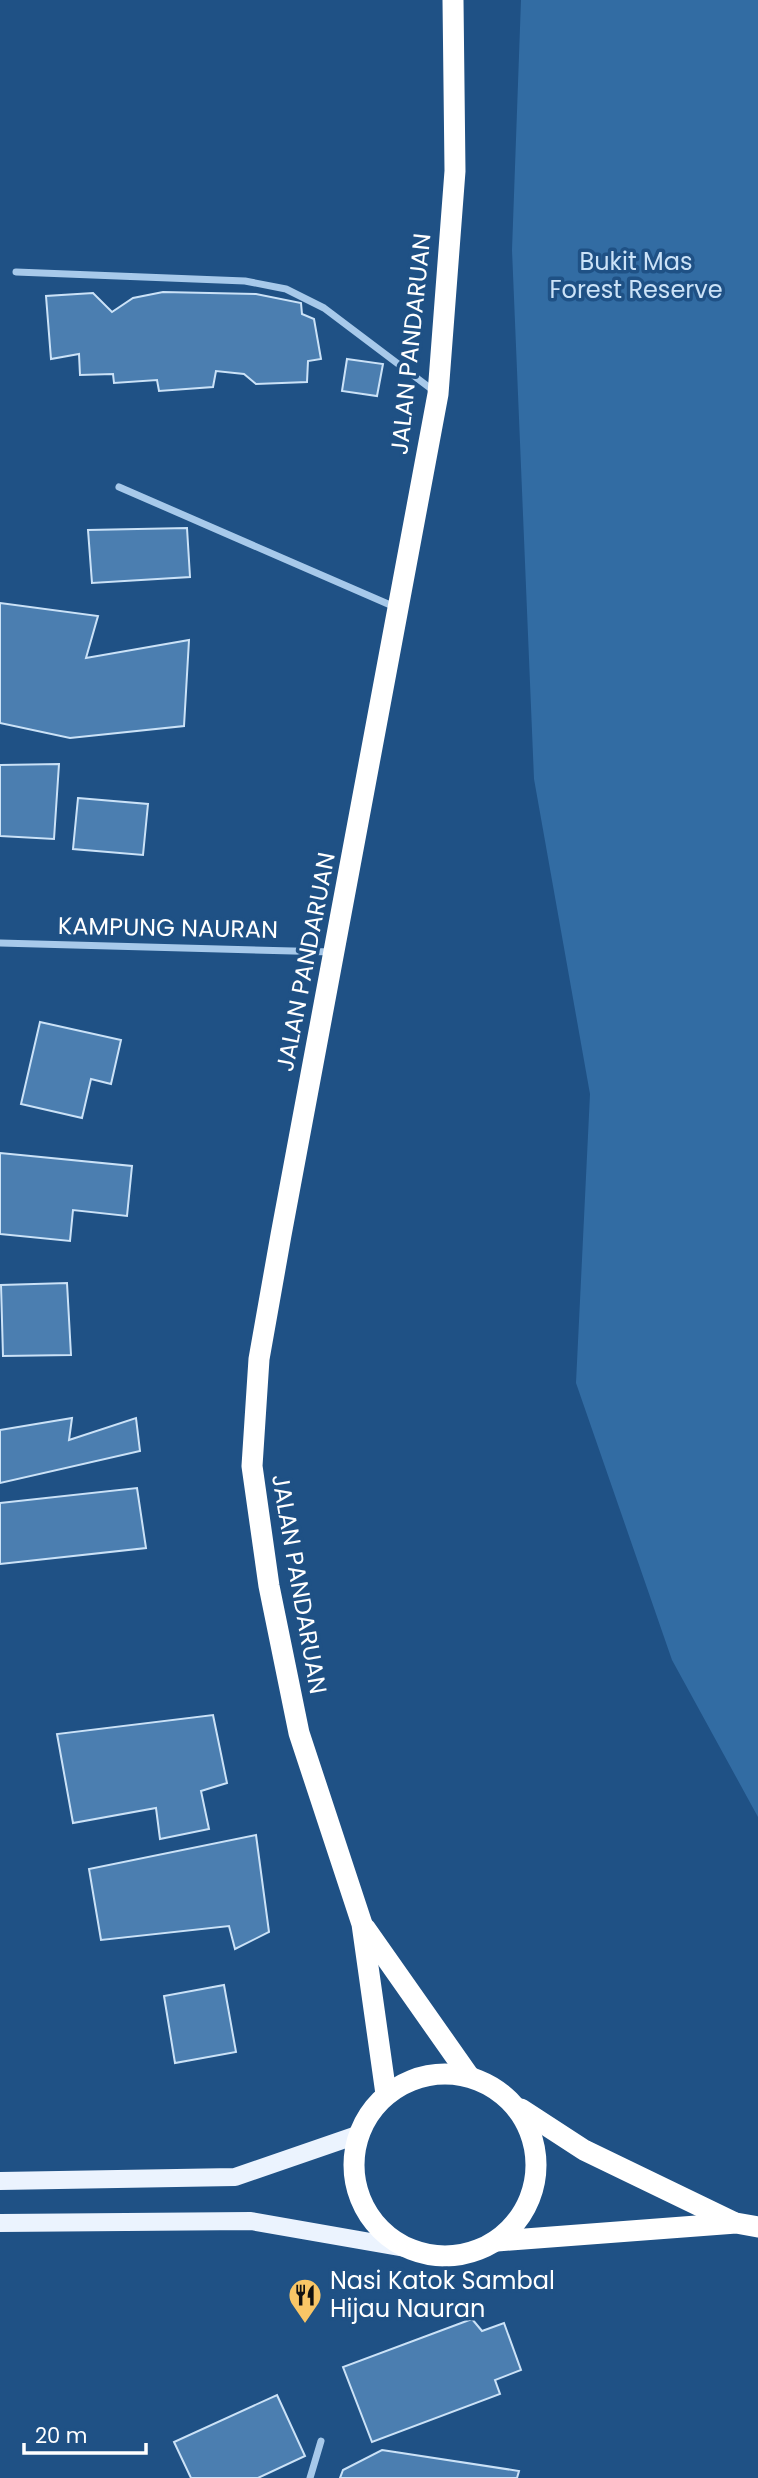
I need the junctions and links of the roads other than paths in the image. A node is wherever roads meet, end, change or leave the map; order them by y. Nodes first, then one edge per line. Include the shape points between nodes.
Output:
1 (453, 0) edge
2 (16, 272) dead end
3 (438, 394) junction
4 (119, 487) dead end
5 (399, 609) junction
6 (0, 943) edge
7 (335, 952) junction
8 (362, 1924) junction
9 (469, 2076) junction
10 (386, 2094) junction
11 (516, 2106) junction
12 (357, 2135) junction
13 (0, 2181) edge
14 (0, 2223) edge
15 (736, 2223) junction
16 (758, 2227) edge
17 (497, 2241) junction
18 (405, 2248) junction
19 (321, 2441) dead end
20 (310, 2478) edge

1 - 3 highway, JALAN PANDARUAN via 455,172
2 - 3 street via 245,281 286,289 324,308
3 - 5 highway, JALAN PANDARUAN
4 - 5 street
5 - 7 highway, JALAN PANDARUAN
6 - 7 street, KAMPUNG NAURAN
7 - 8 highway, JALAN PANDARUAN via 259,1359 251,1466 269,1586 299,1733
8 - 9 highway, JALAN PANDARUAN
8 - 10 highway, JALAN PANDARUAN
9 - 10 highway via 440,2073 411,2079
9 - 11 highway via 495,2087
10 - 12 highway
11 - 15 highway via 584,2150
11 - 17 highway via 532,2132 537,2162 533,2193 519,2220
12 - 13 main road via 235,2177
12 - 18 highway via 352,2168 359,2201 378,2229
14 - 18 main road via 251,2221
15 - 16 highway
15 - 17 highway
17 - 18 highway via 468,2254 436,2257
19 - 20 street

